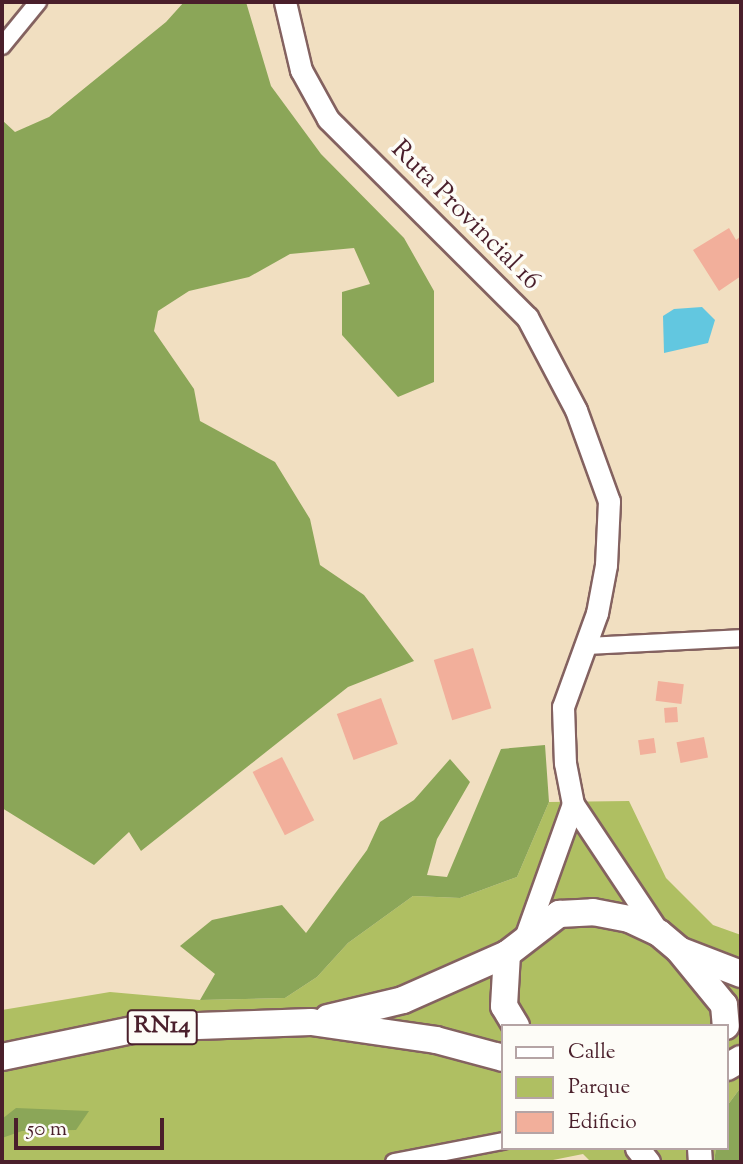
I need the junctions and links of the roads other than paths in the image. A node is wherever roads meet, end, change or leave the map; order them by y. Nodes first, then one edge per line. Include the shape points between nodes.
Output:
1 (38, 2) edge
2 (285, 2) edge
3 (2, 46) edge
4 (741, 638) edge
5 (585, 646) junction
6 (573, 804) junction
7 (526, 935) junction
8 (669, 942) junction
9 (507, 954) junction
10 (741, 974) edge
11 (311, 1022) junction
12 (515, 1024) edge
13 (726, 1024) edge
14 (2, 1057) edge
15 (502, 1058) edge
16 (502, 1141) edge
17 (394, 1162) edge

1 - 3 street
2 - 5 street, Ruta Provincial 16 via 301,70 328,119 527,317 576,410 609,500 606,565
4 - 5 street
5 - 6 street, Ruta Provincial 16 via 563,707 565,763
6 - 7 street
6 - 8 street, Ruta Provincial 16
7 - 8 highway, RN14 via 559,914 593,912 629,919
7 - 9 highway, RN14
8 - 10 highway, RN14
8 - 13 highway, RN14 via 724,1005
9 - 11 highway, RN14 via 403,1000
9 - 12 highway via 504,1006
11 - 14 highway, RN14 via 142,1027
11 - 15 highway, RN14 via 436,1040
16 - 17 street

